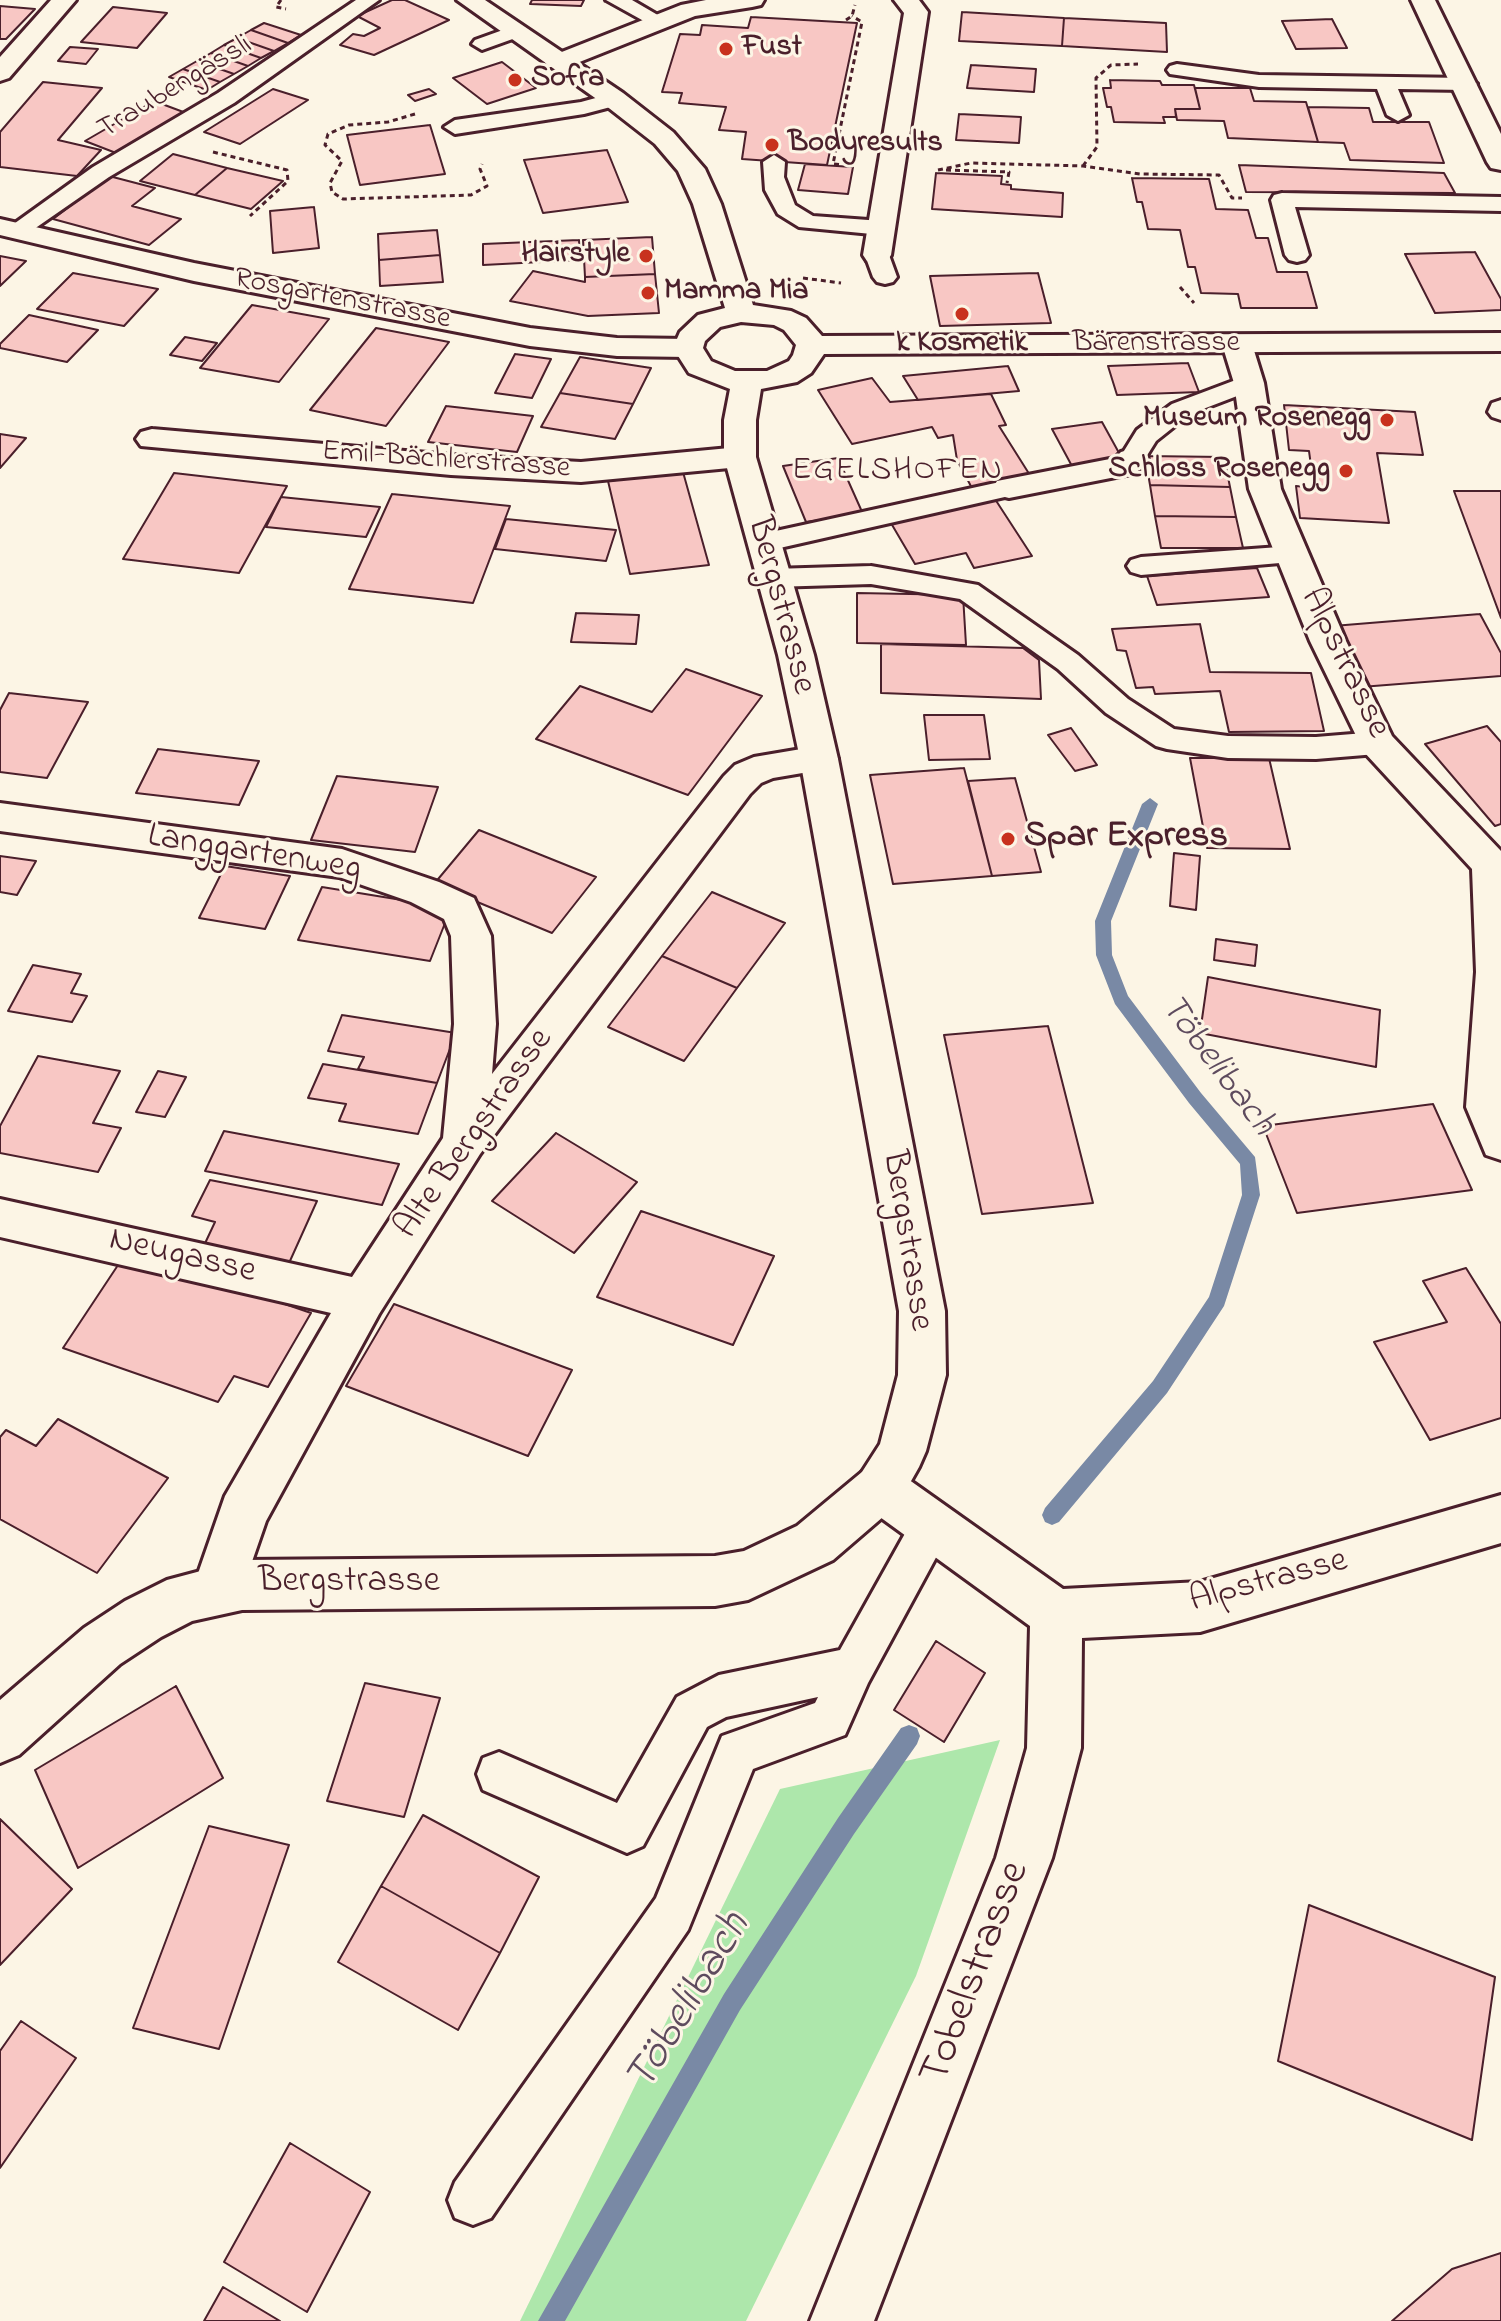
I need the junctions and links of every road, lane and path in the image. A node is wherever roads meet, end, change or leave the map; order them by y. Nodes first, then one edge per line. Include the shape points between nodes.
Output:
1 (64, 0) edge
2 (369, 0) edge
3 (469, 0) edge
4 (601, 0) edge
5 (616, 0) edge
6 (752, 0) edge
7 (906, 0) edge
8 (1423, 0) edge
9 (685, 5) edge
10 (855, 5) dead end
11 (852, 16) junction
12 (846, 20) dead end
13 (658, 21) junction
14 (514, 32) junction
15 (482, 44) dead end
16 (558, 62) junction
17 (1150, 64) dead end
18 (1177, 70) dead end
19 (0, 73) edge
20 (1385, 83) junction
21 (1466, 84) junction
22 (614, 99) junction
23 (424, 114) dead end
24 (1398, 115) dead end
25 (455, 127) dead end
26 (147, 145) junction
27 (486, 160) dead end
28 (774, 162) dead end
29 (1501, 162) edge
30 (855, 166) dead end
31 (1083, 166) junction
32 (927, 170) dead end
33 (938, 170) junction
34 (1007, 183) dead end
35 (1282, 200) junction
36 (1501, 204) edge
37 (250, 216) dead end
38 (882, 228) junction
39 (8, 229) edge
40 (1297, 255) dead end
41 (881, 266) dead end
42 (800, 278) dead end
43 (845, 284) dead end
44 (741, 313) junction
45 (1501, 342) edge
46 (1237, 344) junction
47 (811, 345) junction
48 (688, 348) junction
49 (747, 382) junction
50 (1249, 383) junction
51 (152, 439) dead end
52 (740, 457) junction
53 (1132, 459) joint
54 (1009, 488) joint
55 (1293, 555) junction
56 (768, 560) junction
57 (1141, 566) dead end
58 (1377, 743) junction
59 (819, 759) junction
60 (0, 817) edge
61 (1496, 869) edge
62 (1498, 972) edge
63 (465, 1141) junction
64 (1501, 1142) edge
65 (0, 1218) edge
66 (363, 1300) junction
67 (880, 1488) junction
68 (1501, 1519) edge
69 (932, 1526) junction
70 (219, 1588) junction
71 (1056, 1614) junction
72 (853, 1668) junction
73 (0, 1736) edge
74 (499, 1774) dead end
75 (473, 2200) dead end
76 (842, 2321) edge

1 - 19 street
2 - 26 lane, Traubengässli
3 - 14 street
4 - 5 lane
5 - 13 lane
6 - 9 street
7 - 38 street via 916,12
8 - 21 street
9 - 13 street
10 - 11 path
11 - 12 path
11 - 30 path via 862,22 833,164
13 - 16 street
14 - 15 lane
14 - 16 street
16 - 22 street
17 - 31 path via 1111,65 1096,78 1097,147
18 - 20 lane via 1259,81
20 - 21 lane
20 - 24 lane
21 - 29 street
22 - 25 lane via 562,114
22 - 44 street via 664,138 691,169
23 - 27 path via 349,125 328,134 325,145 342,161 330,183 332,192 343,199 471,195 487,186 480,169
26 - 37 path via 160,149 180,144 287,170 288,181
26 - 39 lane, Traubengässli
28 - 38 lane via 776,190 786,209 807,222
31 - 33 path via 971,163
31 - 35 path via 1140,174 1219,175 1232,198
32 - 33 path
33 - 34 path via 1009,172
35 - 36 lane
35 - 40 lane
38 - 41 street
39 - 48 street, Rosgartenstrasse via 194,272 530,337
42 - 43 path
44 - 47 street via 795,324
44 - 48 street via 697,329
45 - 46 street, Bärenstrasse
46 - 47 street, Bärenstrasse
46 - 50 street, Alpstrasse
47 - 49 street via 793,371
48 - 49 street via 700,367 713,375
49 - 52 street, Bergstrasse
50 - 53 lane via 1181,409 1146,436
50 - 55 street, Alpstrasse via 1265,489
51 - 52 street, Emil-Bächlerstrasse via 581,472
52 - 56 street, Bergstrasse
53 - 54 street via 1125,466
54 - 56 lane
55 - 57 lane
55 - 58 street, Alpstrasse
56 - 58 lane via 968,591 1167,739 1228,747
56 - 59 street, Bergstrasse
58 - 61 street, Alpstrasse
59 - 63 street, Alte Bergstrasse via 767,766 737,785
59 - 67 street, Bergstrasse via 922,1311 922,1375 912,1418 902,1451
60 - 63 street, Langgartenweg via 342,863 460,909 471,936 475,1024
61 - 62 street, Alpstrasse
62 - 64 street, Alpstrasse via 1488,1107
63 - 66 street, Alte Bergstrasse
65 - 66 street, Neugasse
66 - 70 street, Alte Bergstrasse via 243,1513
67 - 69 street
67 - 70 street, Bergstrasse via 815,1543 748,1575 715,1581
68 - 71 street, Alpstrasse via 1200,1607
69 - 71 street
69 - 72 lane
70 - 73 street, Bergstrasse via 171,1605 102,1646
71 - 76 street, Tobelstrasse via 1054,1748 1024,1858
72 - 74 lane via 719,1697 692,1712 627,1830
72 - 75 lane via 830,1720 738,1752 672,1914

